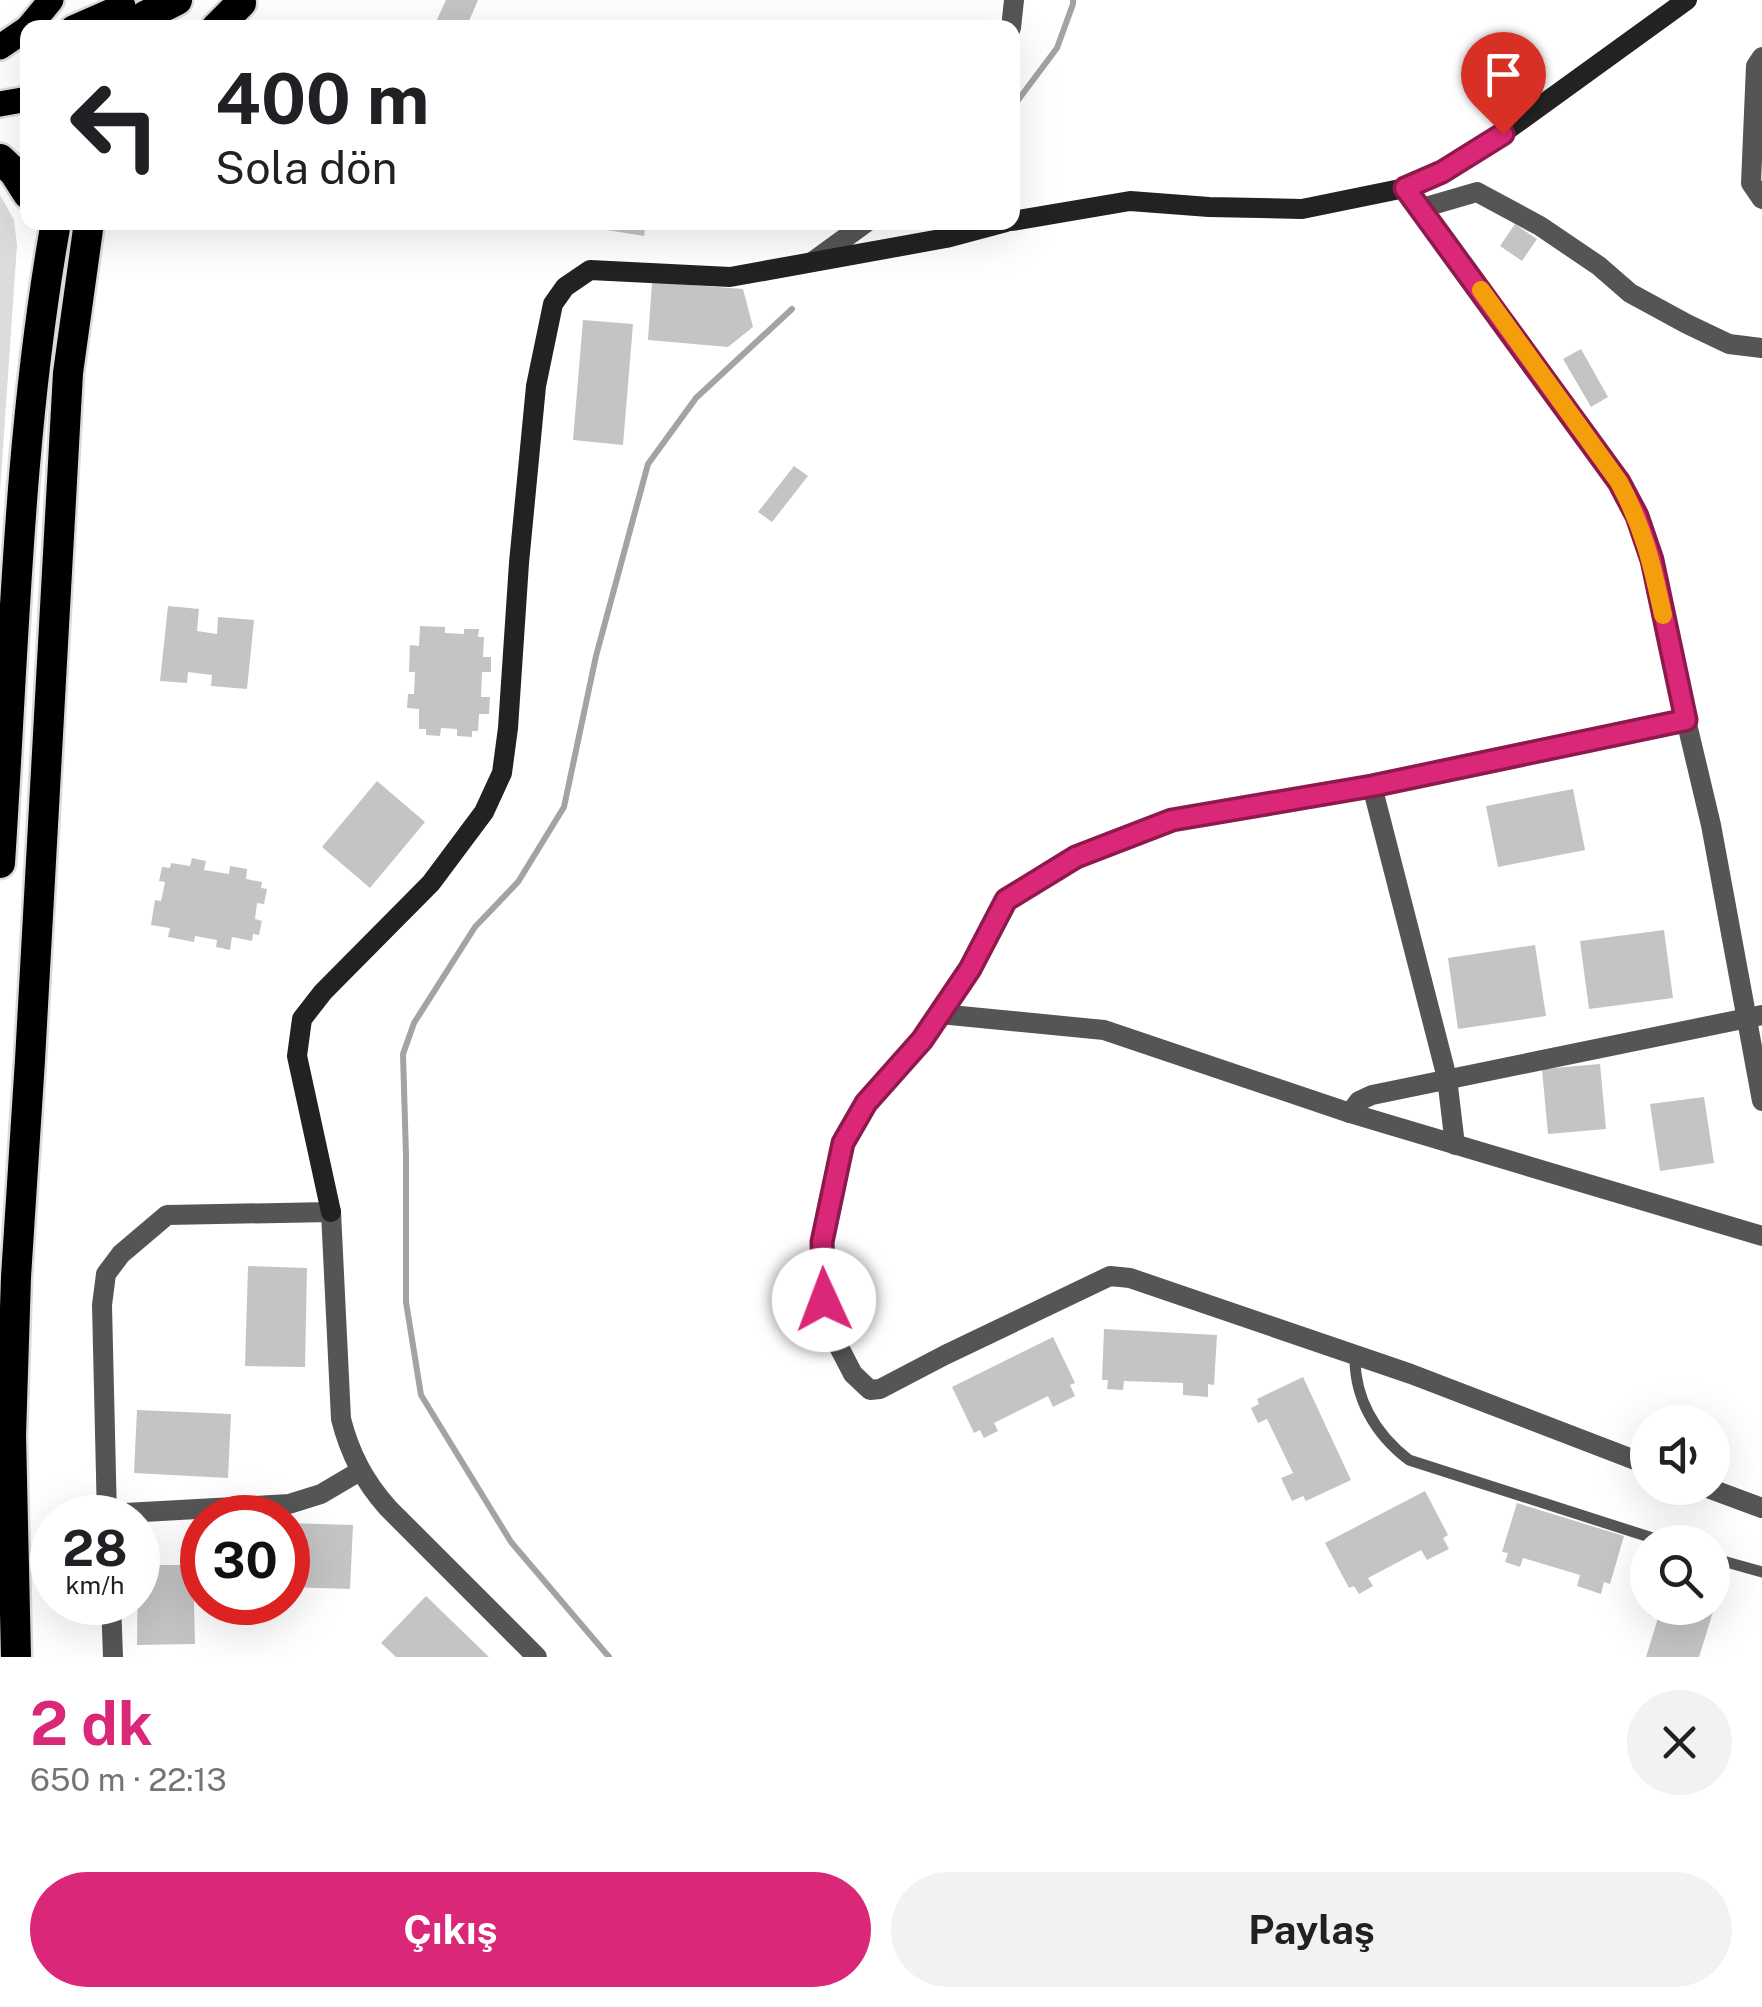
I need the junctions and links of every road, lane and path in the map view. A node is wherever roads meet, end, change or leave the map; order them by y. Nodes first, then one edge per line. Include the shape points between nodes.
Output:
1 (52, 0) edge
2 (176, 0) edge
3 (1687, 0) edge
4 (244, 2) edge
5 (126, 12) edge
6 (86, 19) edge
7 (35, 20) edge
8 (209, 20) edge
9 (225, 20) edge
10 (1762, 56) edge
11 (0, 159) edge
12 (20, 181) edge
13 (1405, 188) junction
14 (1762, 199) edge
15 (1422, 208) junction
16 (1020, 220) edge
17 (90, 230) edge
18 (856, 230) edge
19 (978, 230) edge
20 (53, 238) edge
21 (812, 262) junction
22 (1762, 348) edge
23 (1686, 720) junction
24 (3, 766) edge
25 (1372, 786) junction
26 (0, 863) edge
27 (940, 1014) junction
28 (1754, 1016) edge
29 (1447, 1078) junction
30 (1762, 1102) edge
31 (1350, 1114) junction
32 (1455, 1144) junction
33 (331, 1212) junction
34 (1762, 1236) edge
35 (1355, 1355) junction
36 (1630, 1457) edge
37 (360, 1471) junction
38 (107, 1495) edge
39 (1730, 1496) edge
40 (1762, 1508) edge
41 (160, 1513) edge
42 (1630, 1531) edge
43 (1730, 1563) edge
44 (1762, 1572) edge
45 (112, 1625) edge
46 (19, 1657) edge
47 (113, 1657) edge
48 (538, 1657) edge

1 - 7 main road
2 - 5 highway via 144,16
3 - 13 street via 1503,134
4 - 8 street
4 - 9 highway
5 - 6 main road
10 - 14 street via 1756,66 1752,183
11 - 12 highway
13 - 15 street
13 - 16 street via 1302,210 1130,201
15 - 22 street via 1477,192 1673,316 1729,344
15 - 23 street via 1637,516
17 - 46 highway via 66,392 16,1277 11,1436
18 - 21 street
19 - 21 street
20 - 24 highway via 21,499
21 - 33 street via 730,277 590,270 553,304 536,386 502,773 484,812 431,883 302,1019 297,1056
23 - 25 street
23 - 28 street
24 - 26 highway
25 - 27 street via 1172,820 1076,857 1006,900
25 - 29 street
27 - 31 street via 1104,1030
27 - 35 street via 866,1103 843,1143 822,1242 824,1300 840,1349 870,1390 1110,1276
28 - 29 street
28 - 30 street
29 - 31 street via 1365,1097
29 - 32 street
31 - 32 street
32 - 34 street
33 - 37 street via 341,1419
33 - 38 street via 167,1215 121,1254 106,1274 102,1305
35 - 36 street
35 - 42 lane via 1367,1411 1409,1460
37 - 41 street via 289,1504
37 - 48 street via 388,1508
39 - 40 street
43 - 44 lane
45 - 47 street

